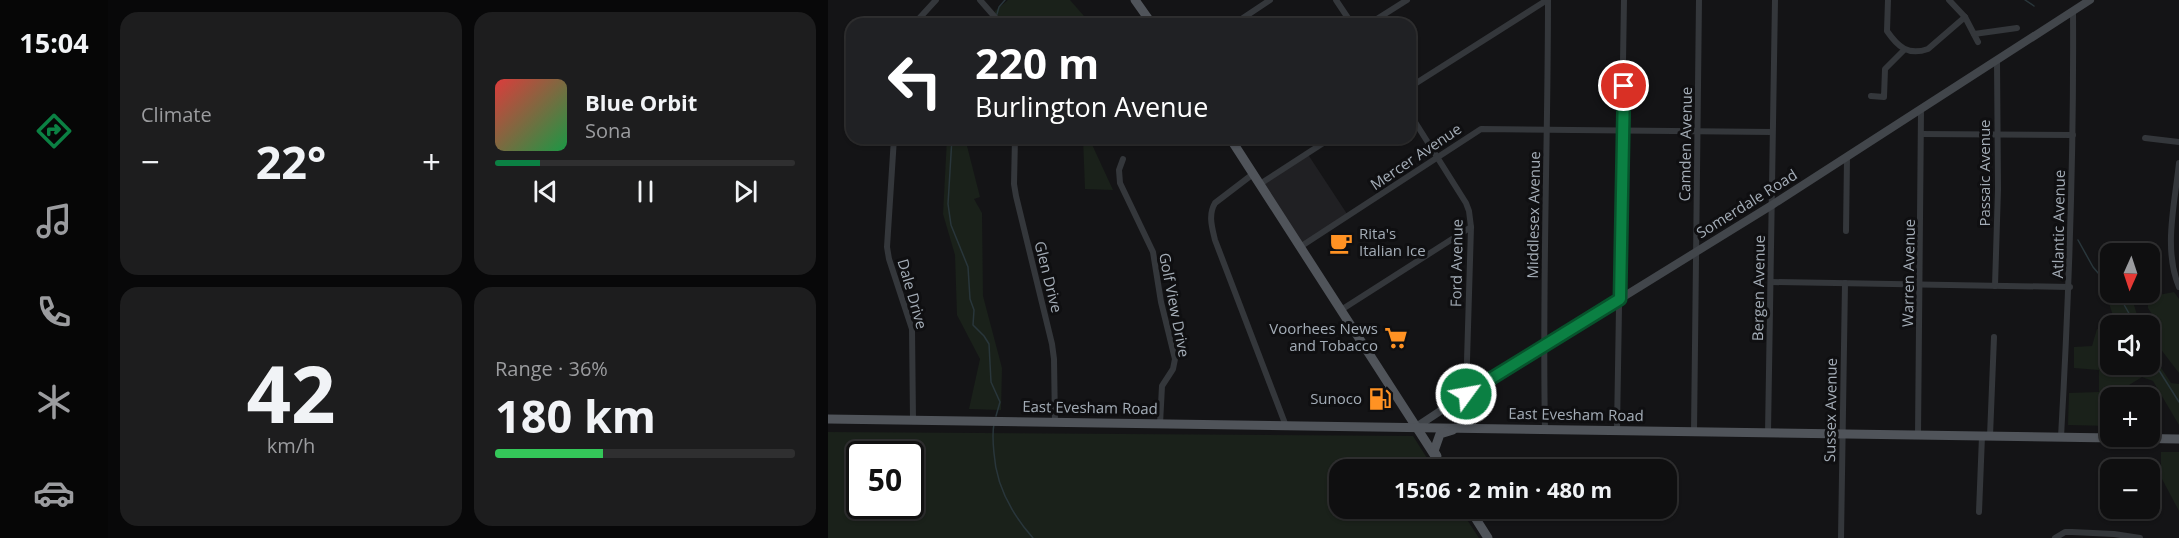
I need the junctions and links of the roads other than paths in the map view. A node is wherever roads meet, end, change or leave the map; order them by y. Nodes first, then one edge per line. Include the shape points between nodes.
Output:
1 (936, 0) edge
2 (980, 0) edge
3 (1135, 0) edge
4 (1270, 0) edge
5 (1336, 0) edge
6 (1407, 0) edge
7 (1548, 0) edge
8 (1624, 0) edge
9 (1700, 0) edge
10 (1775, 0) edge
11 (1888, 0) edge
12 (1949, 0) edge
13 (2091, 0) edge
14 (2073, 12) junction
15 (1965, 17) junction
16 (920, 18) edge
17 (996, 18) edge
18 (1148, 18) edge
19 (1243, 18) edge
20 (1348, 18) edge
21 (1378, 18) edge
22 (2017, 28) dead end
23 (1974, 34) junction
24 (1978, 42) dead end
25 (1904, 50) junction
26 (1997, 61) junction
27 (1416, 83) edge
28 (1870, 96) dead end
29 (1921, 110) junction
30 (1416, 123) edge
31 (1548, 129) junction
32 (1623, 129) junction
33 (1698, 130) junction
34 (1772, 132) junction
35 (1921, 134) junction
36 (1998, 135) junction
37 (2073, 135) junction
38 (2145, 138) dead end
39 (2179, 142) edge
40 (894, 144) edge
41 (1015, 144) edge
42 (1234, 144) edge
43 (1322, 144) edge
44 (1438, 157) junction
45 (1847, 158) junction
46 (1123, 159) dead end
47 (2179, 163) edge
48 (1253, 174) junction
49 (1260, 184) junction
50 (2177, 194) edge
51 (1772, 205) junction
52 (1471, 227) junction
53 (1846, 231) dead end
54 (1300, 247) junction
55 (1697, 252) junction
56 (1771, 282) junction
57 (1845, 283) junction
58 (1920, 285) junction
59 (1995, 286) junction
60 (2070, 287) junction
61 (2179, 287) edge
62 (1620, 299) junction
63 (1341, 310) junction
64 (1994, 337) dead end
65 (1544, 346) junction
66 (1466, 394) junction
67 (1399, 400) junction
68 (828, 419) edge
69 (912, 420) junction
70 (1054, 423) junction
71 (1160, 424) junction
72 (1286, 426) junction
73 (1390, 427) junction
74 (1416, 427) junction
75 (1458, 428) junction
76 (1545, 430) junction
77 (1617, 430) junction
78 (1694, 432) junction
79 (1767, 433) junction
80 (1843, 435) junction
81 (1918, 435) junction
82 (1986, 436) junction
83 (2061, 437) junction
84 (2179, 439) edge
85 (1436, 458) joint
86 (1980, 512) dead end
87 (1476, 519) edge
88 (1488, 538) edge
89 (1841, 538) edge
90 (2055, 538) edge
91 (2140, 538) edge

1 - 16 street
2 - 17 street
3 - 18 main road
4 - 19 street
5 - 20 street
6 - 21 street
7 - 27 street
7 - 31 street, Middlesex Avenue
8 - 32 street
9 - 33 street, Camden Avenue
10 - 34 street, Bergen Avenue
11 - 25 street via 1887,31
12 - 15 street
13 - 14 main road, Somerdale Road
14 - 26 main road, Somerdale Road
14 - 37 street, Atlantic Avenue
15 - 23 street
15 - 25 street via 1928,49
22 - 23 street
23 - 24 street
25 - 28 street via 1885,69 1884,97
26 - 29 main road, Somerdale Road
26 - 36 street, Passaic Avenue
29 - 35 street, Warren Avenue
29 - 45 main road, Somerdale Road
30 - 44 street, Ford Avenue
31 - 32 street, Mercer Avenue
31 - 44 street, Mercer Avenue via 1481,129
31 - 65 street, Middlesex Avenue
32 - 33 street, Mercer Avenue
32 - 62 street
33 - 34 street, Mercer Avenue
33 - 55 street, Camden Avenue
34 - 51 street, Bergen Avenue
35 - 36 street
35 - 58 street, Warren Avenue
36 - 37 street
36 - 59 street, Passaic Avenue
37 - 60 street, Atlantic Avenue
38 - 39 street
40 - 69 street, Dale Drive via 887,247 912,329
41 - 70 street, Glen Drive via 1016,196 1054,359
42 - 48 main road
43 - 49 street
44 - 52 street, Ford Avenue via 1470,211
44 - 54 street, Mercer Avenue
45 - 51 main road, Somerdale Road
45 - 53 street
46 - 71 street, Golf View Drive via 1120,183 1153,252 1175,359 1162,386
47 - 50 street
48 - 49 main road
48 - 72 street via 1215,203 1211,224
49 - 54 main road
50 - 61 street via 2170,246
51 - 55 main road, Somerdale Road
51 - 56 street, Bergen Avenue
52 - 63 street
52 - 66 street, Ford Avenue
54 - 63 main road
55 - 62 main road, Somerdale Road
55 - 78 street, Camden Avenue
56 - 57 street
56 - 79 street, Bergen Avenue
57 - 58 street
57 - 80 street, Sussex Avenue
58 - 59 street
58 - 81 street, Warren Avenue
59 - 60 street
60 - 83 street, Atlantic Avenue
62 - 65 main road, Somerdale Road
62 - 77 street
63 - 67 main road
64 - 82 street
65 - 66 main road, Somerdale Road
65 - 76 street, Middlesex Avenue
66 - 74 main road, Somerdale Road
67 - 73 main road via 1400,417
67 - 74 main road
68 - 69 main road, East Evesham Road
69 - 70 main road, East Evesham Road
70 - 71 main road, East Evesham Road
71 - 72 main road, East Evesham Road
72 - 73 main road, East Evesham Road
73 - 74 main road, East Evesham Road
74 - 75 main road, East Evesham Road
74 - 85 main road
75 - 76 main road, East Evesham Road
75 - 85 main road via 1440,434 1434,451
76 - 77 main road, East Evesham Road
77 - 78 main road, East Evesham Road
78 - 79 main road, East Evesham Road
79 - 80 main road, East Evesham Road
80 - 81 main road, East Evesham Road
80 - 89 street, Sussex Avenue
81 - 82 main road, East Evesham Road
82 - 83 main road, East Evesham Road
82 - 86 street
83 - 84 main road, East Evesham Road
87 - 88 main road
90 - 91 street via 2072,532

